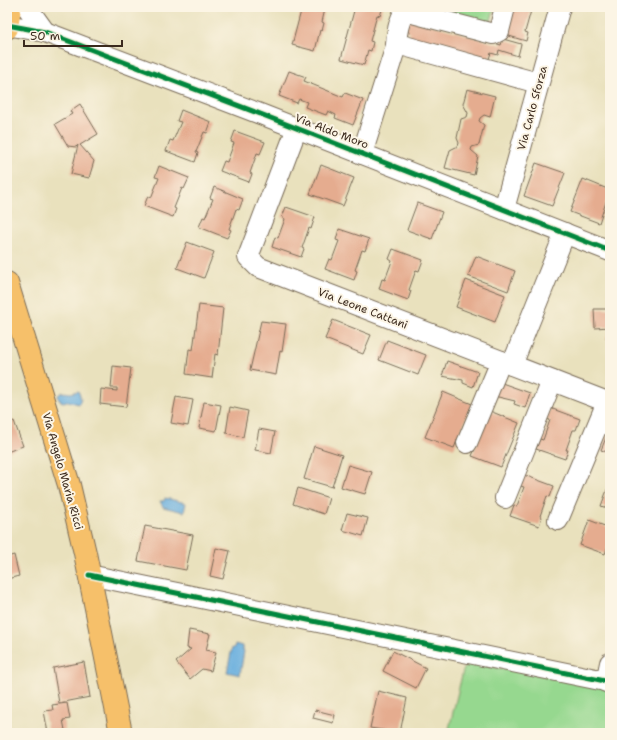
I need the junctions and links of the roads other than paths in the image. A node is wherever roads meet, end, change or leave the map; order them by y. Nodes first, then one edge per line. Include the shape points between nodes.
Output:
1 (10, 7) edge
2 (27, 7) edge
3 (505, 7) edge
4 (560, 7) edge
5 (8, 25) edge
6 (7, 28) edge
7 (45, 32) junction
8 (396, 46) junction
9 (538, 83) junction
10 (297, 128) junction
11 (362, 154) junction
12 (504, 209) junction
13 (566, 233) junction
14 (610, 251) edge
15 (7, 283) edge
16 (506, 363) junction
17 (552, 380) junction
18 (608, 403) edge
19 (467, 443) dead end
20 (505, 498) dead end
21 (558, 520) dead end
22 (89, 575) junction
23 (609, 676) edge
24 (121, 733) edge

1 - 5 main road
2 - 7 street
3 - 8 street via 499,31 493,34 405,10
4 - 9 street, Via Carlo Sforza
5 - 6 main road
5 - 7 street, Via Aldo Moro
7 - 10 street, Via Aldo Moro
8 - 9 street via 401,45
8 - 11 street
9 - 12 street, Via Carlo Sforza
10 - 11 street, Via Aldo Moro
10 - 16 street, Via Leone Cattani via 248,257 258,267
11 - 12 street, Via Aldo Moro
12 - 13 street, Via Aldo Moro
13 - 14 street, Via Aldo Moro
13 - 16 street
15 - 22 main road, Via Angelo Maria Ricci via 69,485
16 - 17 street, Via Leone Cattani
16 - 19 street
17 - 18 street, Via Leone Cattani
17 - 20 street
18 - 21 street
22 - 23 street
22 - 24 main road, Via Angelo Maria Ricci

